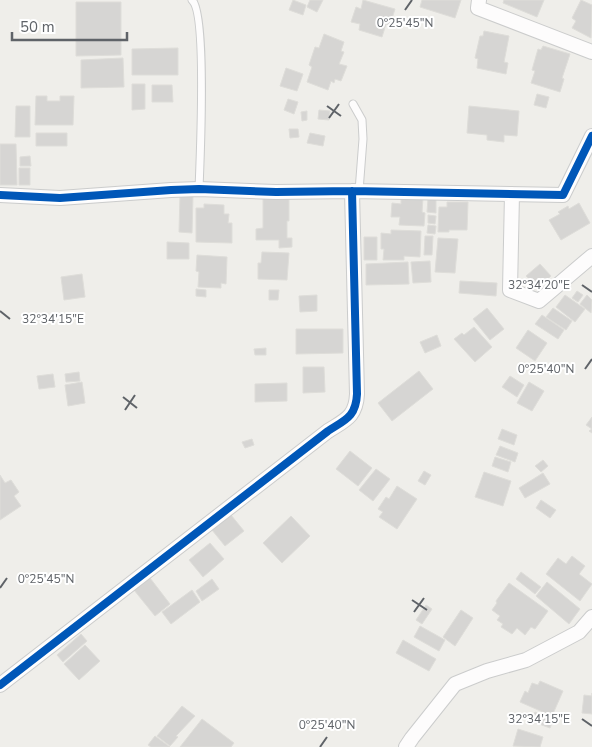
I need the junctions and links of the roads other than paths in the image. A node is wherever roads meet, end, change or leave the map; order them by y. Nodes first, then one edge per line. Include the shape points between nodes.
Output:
1 (192, 0) edge
2 (479, 0) edge
3 (592, 52) edge
4 (353, 104) dead end
5 (592, 136) edge
6 (199, 190) junction
7 (356, 191) junction
8 (512, 194) junction
9 (0, 195) edge
10 (592, 256) edge
11 (592, 617) edge
12 (0, 686) edge
13 (406, 747) edge

1 - 6 lane via 196,3 199,22
2 - 3 street via 478,8
4 - 7 lane via 362,120 363,139
5 - 8 street via 563,195
6 - 7 street
6 - 9 street via 60,198
7 - 8 street
7 - 12 street via 357,405 353,413
8 - 10 street via 510,290 539,301
11 - 13 street via 578,632 526,660 456,684

